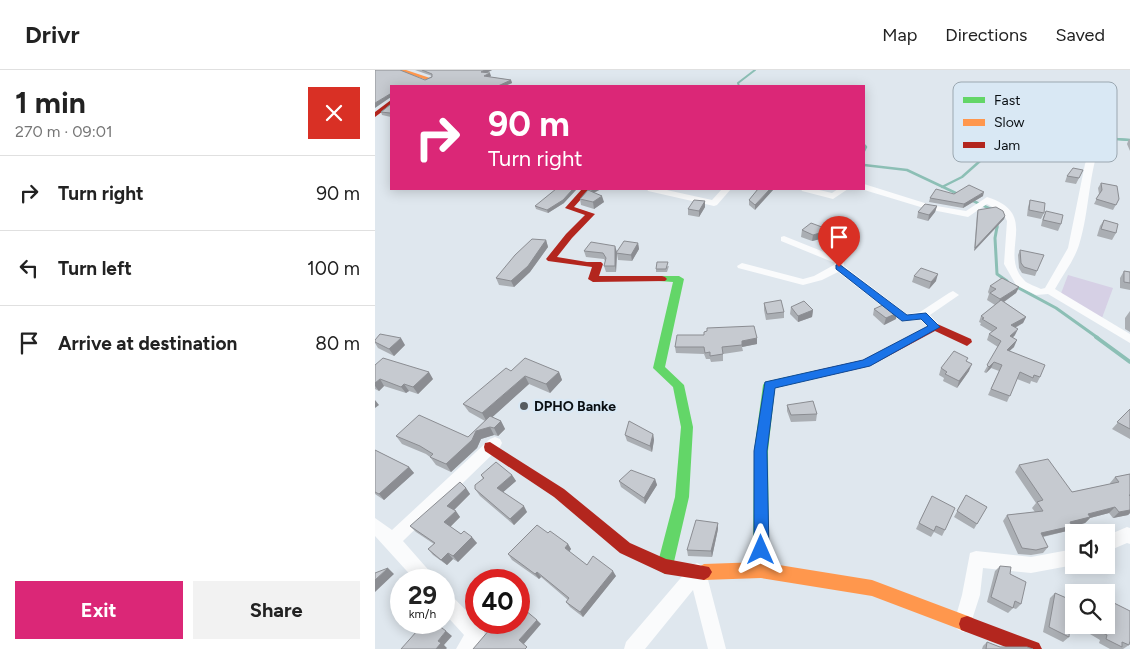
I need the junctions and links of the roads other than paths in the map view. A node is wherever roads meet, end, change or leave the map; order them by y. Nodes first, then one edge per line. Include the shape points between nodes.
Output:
1 (400, 70) edge
2 (430, 74) edge
3 (418, 85) edge
4 (384, 104) edge
5 (375, 115) edge
6 (1090, 162) edge
7 (865, 186) edge
8 (585, 190) edge
9 (656, 190) edge
10 (726, 190) edge
11 (809, 190) edge
12 (842, 190) edge
13 (785, 239) dead end
14 (742, 266) dead end
15 (839, 267) junction
16 (1049, 290) junction
17 (953, 295) dead end
18 (923, 315) junction
19 (935, 327) junction
20 (1130, 339) edge
21 (967, 342) dead end
22 (493, 445) joint
23 (375, 526) edge
24 (1130, 536) edge
25 (1115, 540) edge
26 (392, 541) junction
27 (1065, 559) edge
28 (665, 566) junction
29 (416, 569) edge
30 (761, 570) junction
31 (697, 572) junction
32 (455, 612) edge
33 (963, 623) junction
34 (465, 649) edge
35 (633, 649) edge
36 (717, 649) edge
37 (1033, 649) edge

1 - 2 street
2 - 3 street
4 - 5 street
6 - 16 street via 1075,244
7 - 16 street via 968,214 987,200 1007,211 1012,221 1009,264 1020,283 1040,293
8 - 28 street via 569,208 591,214 551,260 598,264 593,279 679,279 659,368 678,385 687,427 682,497
9 - 10 street via 714,203
11 - 12 street via 833,196
13 - 15 street via 840,262
14 - 15 street via 803,282
15 - 18 street via 905,318
16 - 20 street
17 - 18 street
18 - 19 street
19 - 21 street
19 - 30 street via 866,363 769,385 761,451
22 - 26 street
22 - 28 street via 559,493 625,548
23 - 26 street
24 - 25 street
26 - 29 street
27 - 33 street via 1031,565 976,559
28 - 31 street
30 - 31 street
30 - 33 street via 872,588
31 - 35 street
31 - 36 street
32 - 34 street via 475,635
33 - 37 street

